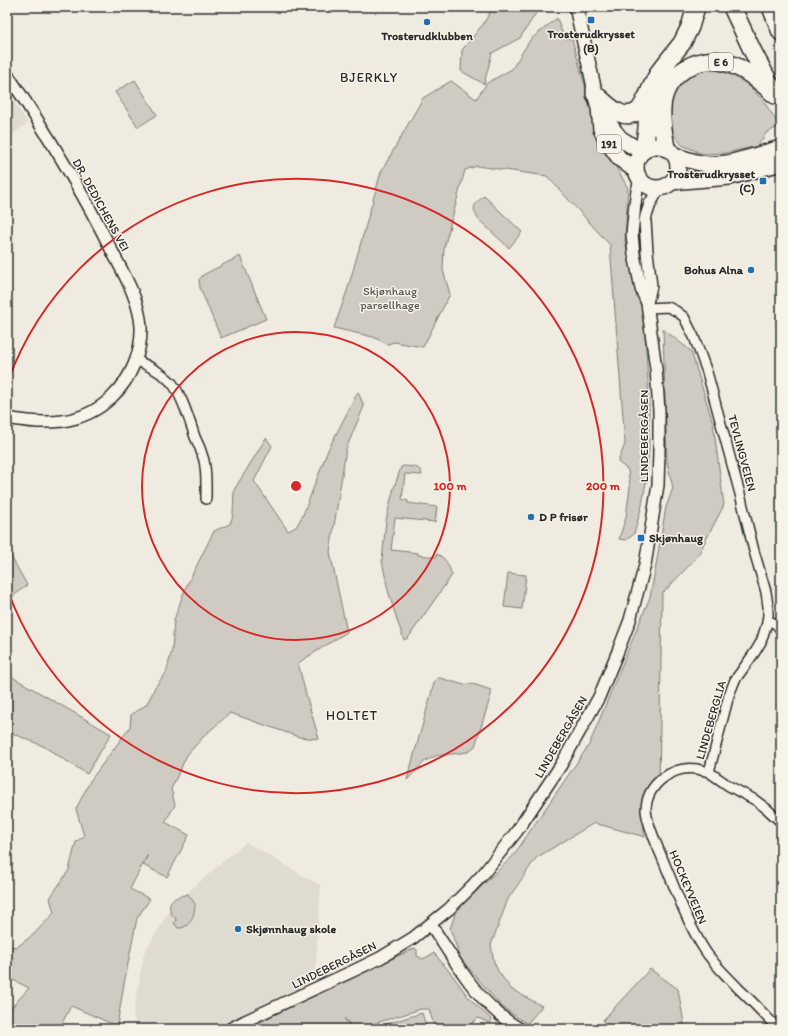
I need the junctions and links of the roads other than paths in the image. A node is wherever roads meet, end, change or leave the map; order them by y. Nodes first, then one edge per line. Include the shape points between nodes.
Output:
1 (576, 7) edge
2 (696, 7) edge
3 (732, 7) edge
4 (771, 7) edge
5 (781, 32) edge
6 (7, 74) edge
7 (596, 96) junction
8 (654, 97) junction
9 (778, 100) edge
10 (781, 148) edge
11 (643, 151) junction
12 (670, 151) junction
13 (781, 163) edge
14 (638, 176) junction
15 (665, 185) junction
16 (648, 305) junction
17 (136, 360) junction
18 (7, 418) edge
19 (206, 499) dead end
20 (767, 620) junction
21 (781, 630) edge
22 (709, 772) junction
23 (781, 822) edge
24 (430, 925) junction
25 (230, 1029) edge
26 (520, 1029) edge
27 (778, 1029) edge

1 - 7 main road
2 - 8 highway, E 6 via 682,43 658,72
3 - 9 highway, E 6
4 - 5 highway
6 - 17 street, DR. DEDICHENS VEI via 78,187 129,285 141,326
7 - 8 highway, E 6 via 622,114 633,114
7 - 11 highway, 191 via 615,132 621,139
7 - 14 highway, 191 via 601,129 619,158
8 - 9 highway, E 6 via 690,66 704,61 719,61 744,70
8 - 11 highway
8 - 12 highway
10 - 12 highway via 719,164 697,162
11 - 12 highway via 649,147 661,146
11 - 14 highway, 191 via 636,164
12 - 15 highway via 678,164 678,169 677,174
13 - 15 highway, 191 via 730,177
14 - 15 highway, 191 via 648,186
14 - 16 street, LINDEBERGÅSEN via 632,234 641,289
15 - 16 street, LINDEBERGÅSEN via 650,204 645,221 651,286
16 - 20 street, TEVLINGVEIEN via 668,307 676,311 684,317 694,337 707,372 766,592
16 - 24 street, LINDEBERGÅSEN via 658,392 658,485 645,565 630,620 598,697 549,784 484,873
17 - 18 street, DR. DEDICHENS VEI via 119,390 102,406 83,416 46,423
17 - 19 street via 164,376 176,390 203,457
20 - 21 street
20 - 22 street, LINDEBERGLIA via 756,652 735,680 729,695
22 - 23 street, LINDEBERGLIA via 756,800
22 - 27 street, HOCKEYVEIEN via 683,770 665,776 652,790 646,816 703,949 713,963
24 - 25 street, LINDEBERGÅSEN via 380,958
24 - 26 street via 484,1000

